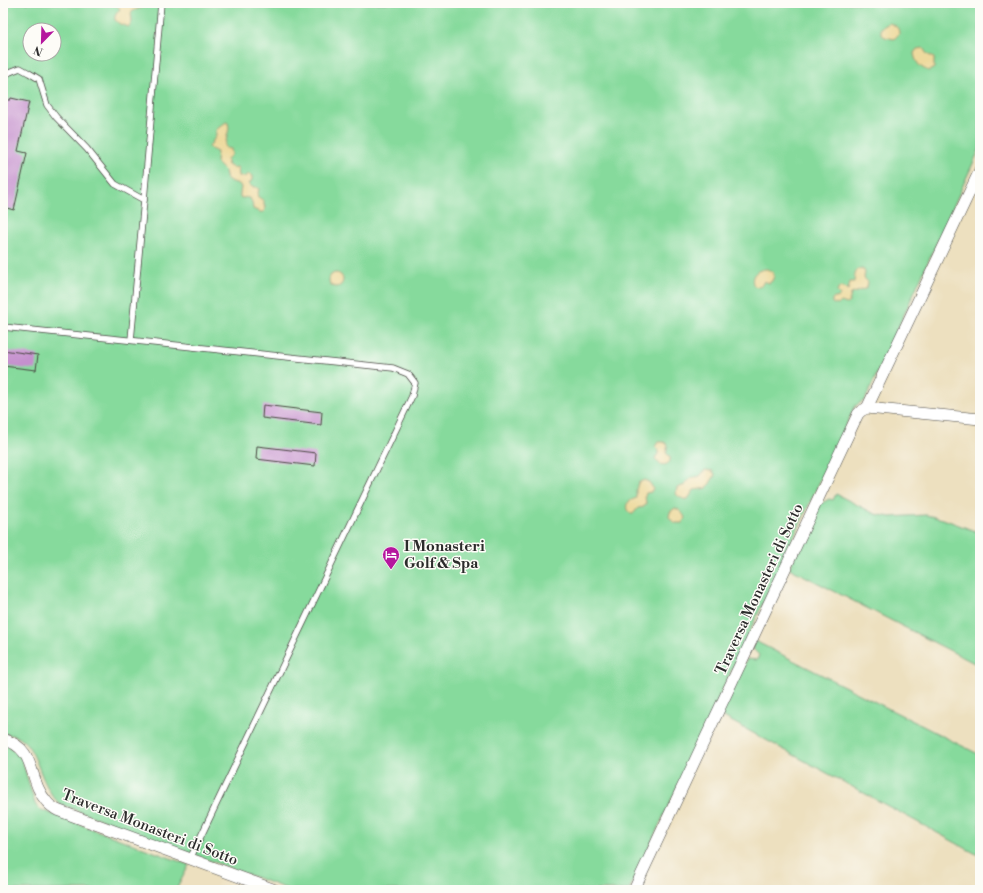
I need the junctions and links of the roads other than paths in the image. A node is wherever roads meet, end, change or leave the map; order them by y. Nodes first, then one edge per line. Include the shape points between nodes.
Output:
1 (161, 3) edge
2 (3, 77) edge
3 (980, 170) edge
4 (144, 200) junction
5 (3, 327) edge
6 (131, 340) junction
7 (867, 408) junction
8 (980, 419) edge
9 (3, 739) edge
10 (190, 859) junction
11 (275, 890) edge
12 (634, 890) edge

1 - 4 lane
2 - 4 lane via 20,68 39,80 47,105 56,117 87,149 115,184
3 - 7 street, Traversa Monasteri di Sotto
4 - 6 lane
5 - 6 lane
6 - 10 lane via 393,368 408,374 415,384 412,396
7 - 8 street
7 - 12 street, Traversa Monasteri di Sotto via 858,414
9 - 10 street, Traversa Monasteri di Sotto via 15,743 22,749 39,790 47,803 57,810
10 - 11 street, Traversa Monasteri di Sotto

